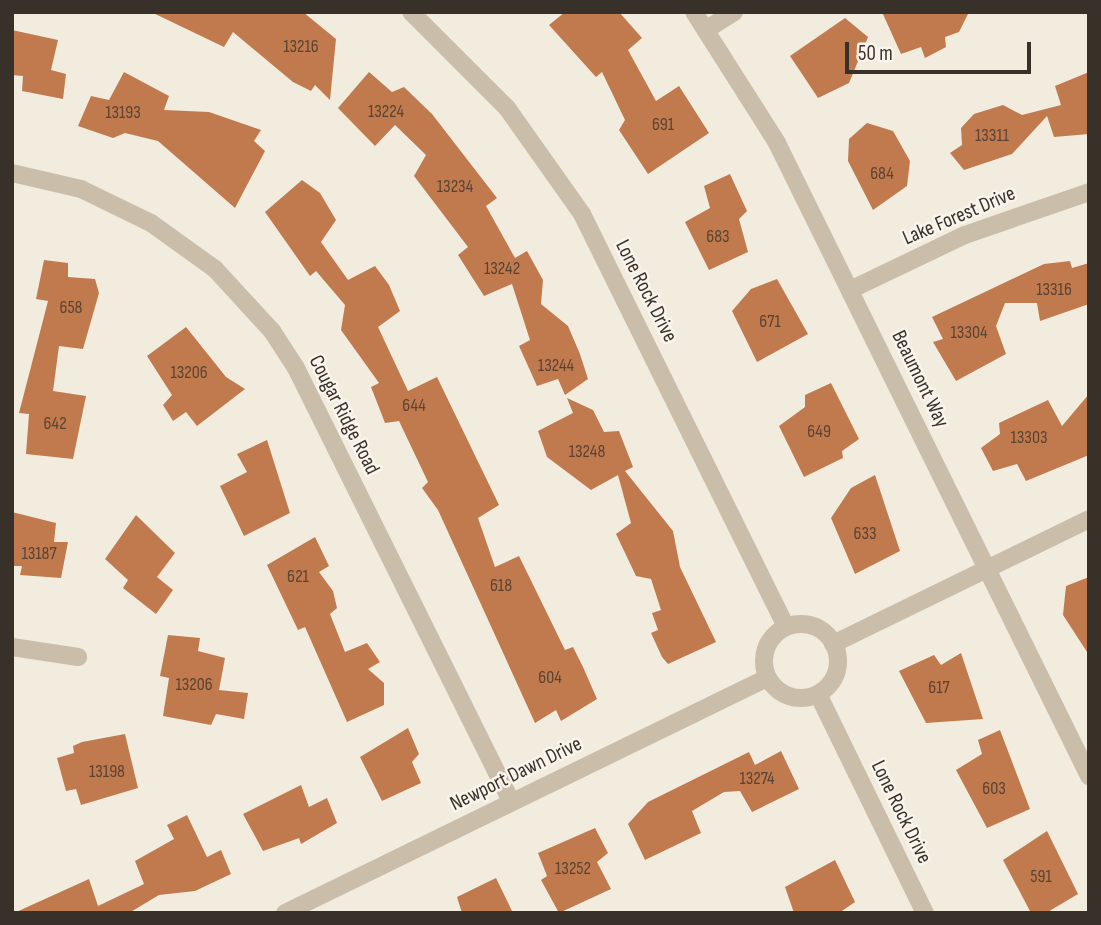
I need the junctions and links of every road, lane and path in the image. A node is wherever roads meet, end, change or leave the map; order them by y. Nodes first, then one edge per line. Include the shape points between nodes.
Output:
1 (411, 12) edge
2 (694, 12) edge
3 (734, 12) edge
4 (707, 29) junction
5 (12, 173) edge
6 (1089, 192) edge
7 (850, 290) junction
8 (1089, 519) edge
9 (988, 568) junction
10 (786, 626) junction
11 (833, 643) junction
12 (12, 647) edge
13 (78, 657) dead end
14 (767, 678) junction
15 (818, 694) junction
16 (1089, 776) edge
17 (511, 801) junction
18 (285, 913) edge
19 (925, 913) edge

1 - 10 street, Lone Rock Drive via 507,108 582,214
2 - 4 street, Beaumont Way
3 - 4 street
4 - 7 street, Beaumont Way via 777,143
5 - 17 street, Cougar Ridge Road via 81,190 151,223 215,269 272,331 296,368
6 - 7 street, Lake Forest Drive via 965,234
7 - 9 street, Beaumont Way
8 - 9 street
9 - 11 street
9 - 16 street, Beaumont Way
10 - 11 street via 815,626
10 - 14 street via 765,648
11 - 15 street via 836,675
12 - 13 street
14 - 15 street via 788,697
14 - 17 street, Newport Dawn Drive
15 - 19 street, Lone Rock Drive
17 - 18 street, Newport Dawn Drive

